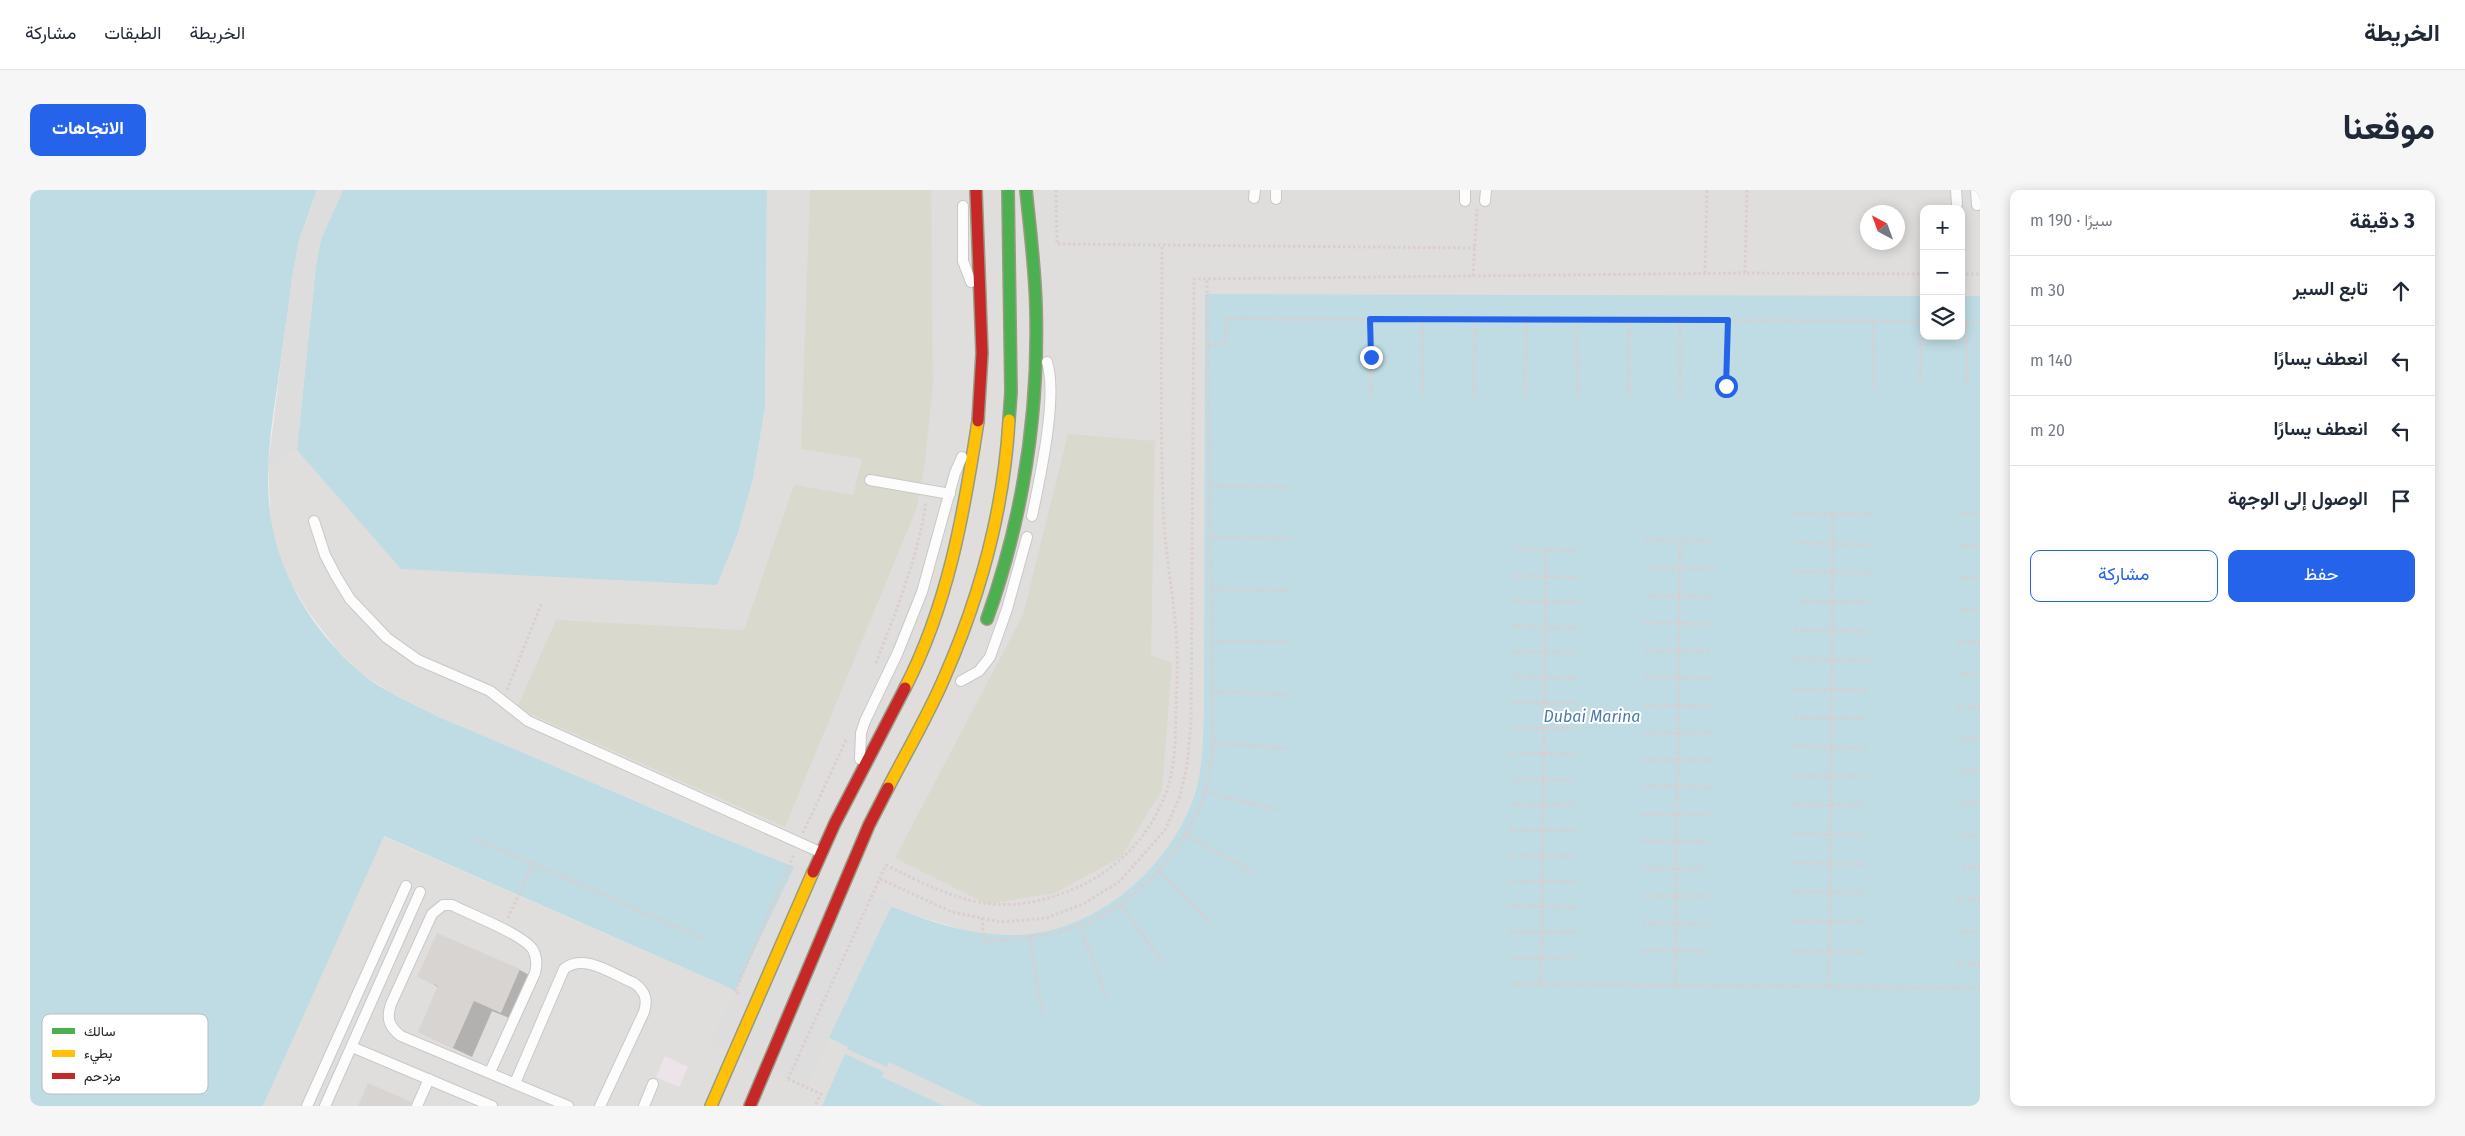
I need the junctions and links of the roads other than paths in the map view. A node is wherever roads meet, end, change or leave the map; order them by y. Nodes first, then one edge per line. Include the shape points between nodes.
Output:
1 (976, 190) edge
2 (1008, 190) edge
3 (1026, 190) edge
4 (1037, 190) edge
5 (1956, 190) edge
6 (1976, 190) edge
7 (963, 199) dead end
8 (1956, 204) dead end
9 (1977, 205) dead end
10 (1029, 230) junction
11 (991, 264) dead end
12 (991, 281) dead end
13 (980, 291) junction
14 (1036, 338) junction
15 (975, 444) junction
16 (870, 480) dead end
17 (950, 494) junction
18 (314, 521) dead end
19 (983, 629) dead end
20 (971, 660) dead end
21 (961, 681) junction
22 (954, 695) dead end
23 (861, 771) junction
24 (875, 842) dead end
25 (837, 850) dead end
26 (823, 854) junction
27 (815, 874) junction
28 (846, 884) junction
29 (406, 886) dead end
30 (420, 892) dead end
31 (352, 1047) junction
32 (490, 1072) junction
33 (429, 1079) junction
34 (516, 1083) junction
35 (654, 1084) dead end
36 (757, 1092) junction
37 (307, 1106) edge
38 (325, 1106) edge
39 (417, 1106) edge
40 (492, 1106) edge
41 (568, 1106) edge
42 (600, 1106) edge
43 (644, 1106) edge
44 (711, 1106) edge
45 (750, 1106) edge
46 (759, 1106) edge

1 - 13 street
2 - 28 street via 1011,392 1005,464 996,516 977,594 945,677 870,825
3 - 10 street
4 - 10 street via 1035,214
5 - 8 lane
6 - 9 lane
7 - 13 lane via 964,268
10 - 14 street via 1034,259
11 - 12 street
13 - 15 street via 981,383
14 - 19 street via 1033,415 1026,474 1004,572
14 - 21 lane via 1049,369 1051,392 1038,489 1022,556 990,657 979,671
15 - 17 lane via 958,464
15 - 23 street via 958,541 940,604 914,669
16 - 17 lane
17 - 23 lane via 922,592 865,721 860,746
18 - 26 lane via 325,556 350,599 380,632 418,660 490,690 528,721
20 - 21 street
21 - 22 street
23 - 26 street
24 - 28 street via 864,864
25 - 27 street
26 - 27 street
27 - 44 street
28 - 36 street
29 - 37 lane
30 - 31 lane
31 - 33 lane
31 - 38 lane
32 - 32 lane via 535,973 536,958 530,945 502,930 452,905 438,907 388,1013 389,1022 401,1036
32 - 34 lane
33 - 39 lane
33 - 40 lane
34 - 41 lane
34 - 42 lane via 560,975 570,964 584,962 634,984 646,995 644,1012
35 - 43 lane
36 - 45 street
36 - 46 lane

